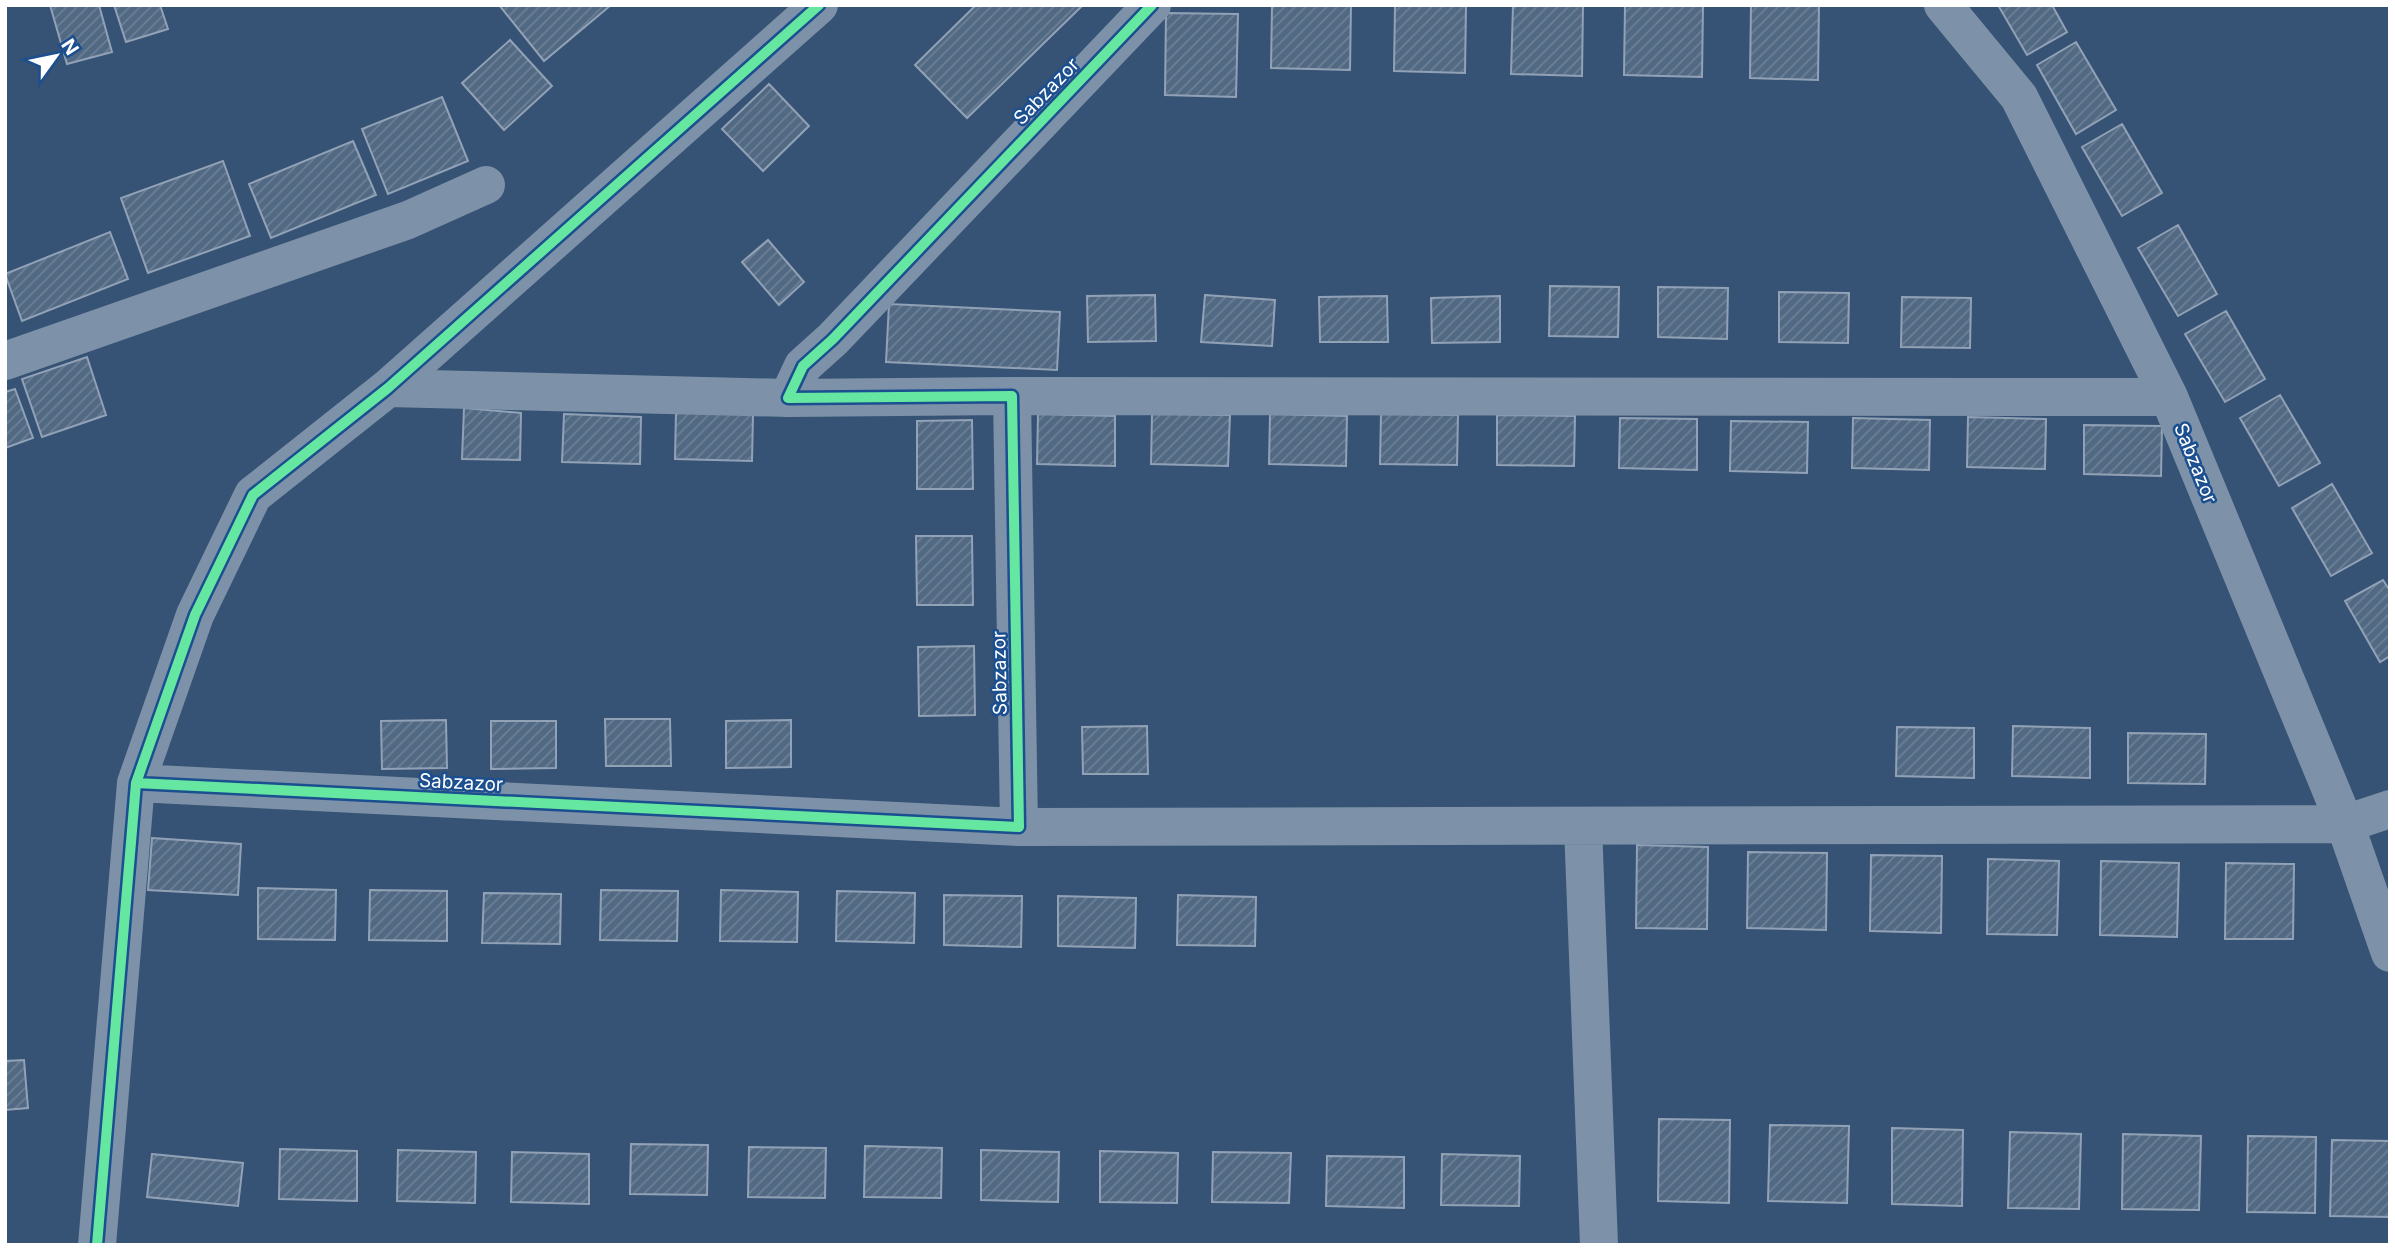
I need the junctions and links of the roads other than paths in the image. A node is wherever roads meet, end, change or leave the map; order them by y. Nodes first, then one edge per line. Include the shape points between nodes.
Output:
1 (820, 5) edge
2 (1153, 5) edge
3 (1943, 5) edge
4 (486, 185) dead end
5 (5, 360) edge
6 (388, 387) junction
7 (1012, 396) junction
8 (2169, 397) junction
9 (788, 398) junction
10 (136, 783) junction
11 (2390, 809) edge
12 (2345, 824) junction
13 (1583, 826) junction
14 (1019, 827) junction
15 (2390, 953) edge
16 (97, 1245) edge
17 (1599, 1245) edge

1 - 6 street
2 - 9 street, Sabzazor via 803,366
3 - 8 street, Sabzazor via 2019,97
4 - 5 street via 408,220
6 - 9 street
6 - 10 street via 253,495 195,615
7 - 8 street
7 - 9 street
7 - 14 street, Sabzazor
8 - 12 street, Sabzazor
10 - 14 street, Sabzazor
10 - 16 street
11 - 12 street
12 - 13 street
12 - 15 street, Sabzazor
13 - 14 street
13 - 17 street

